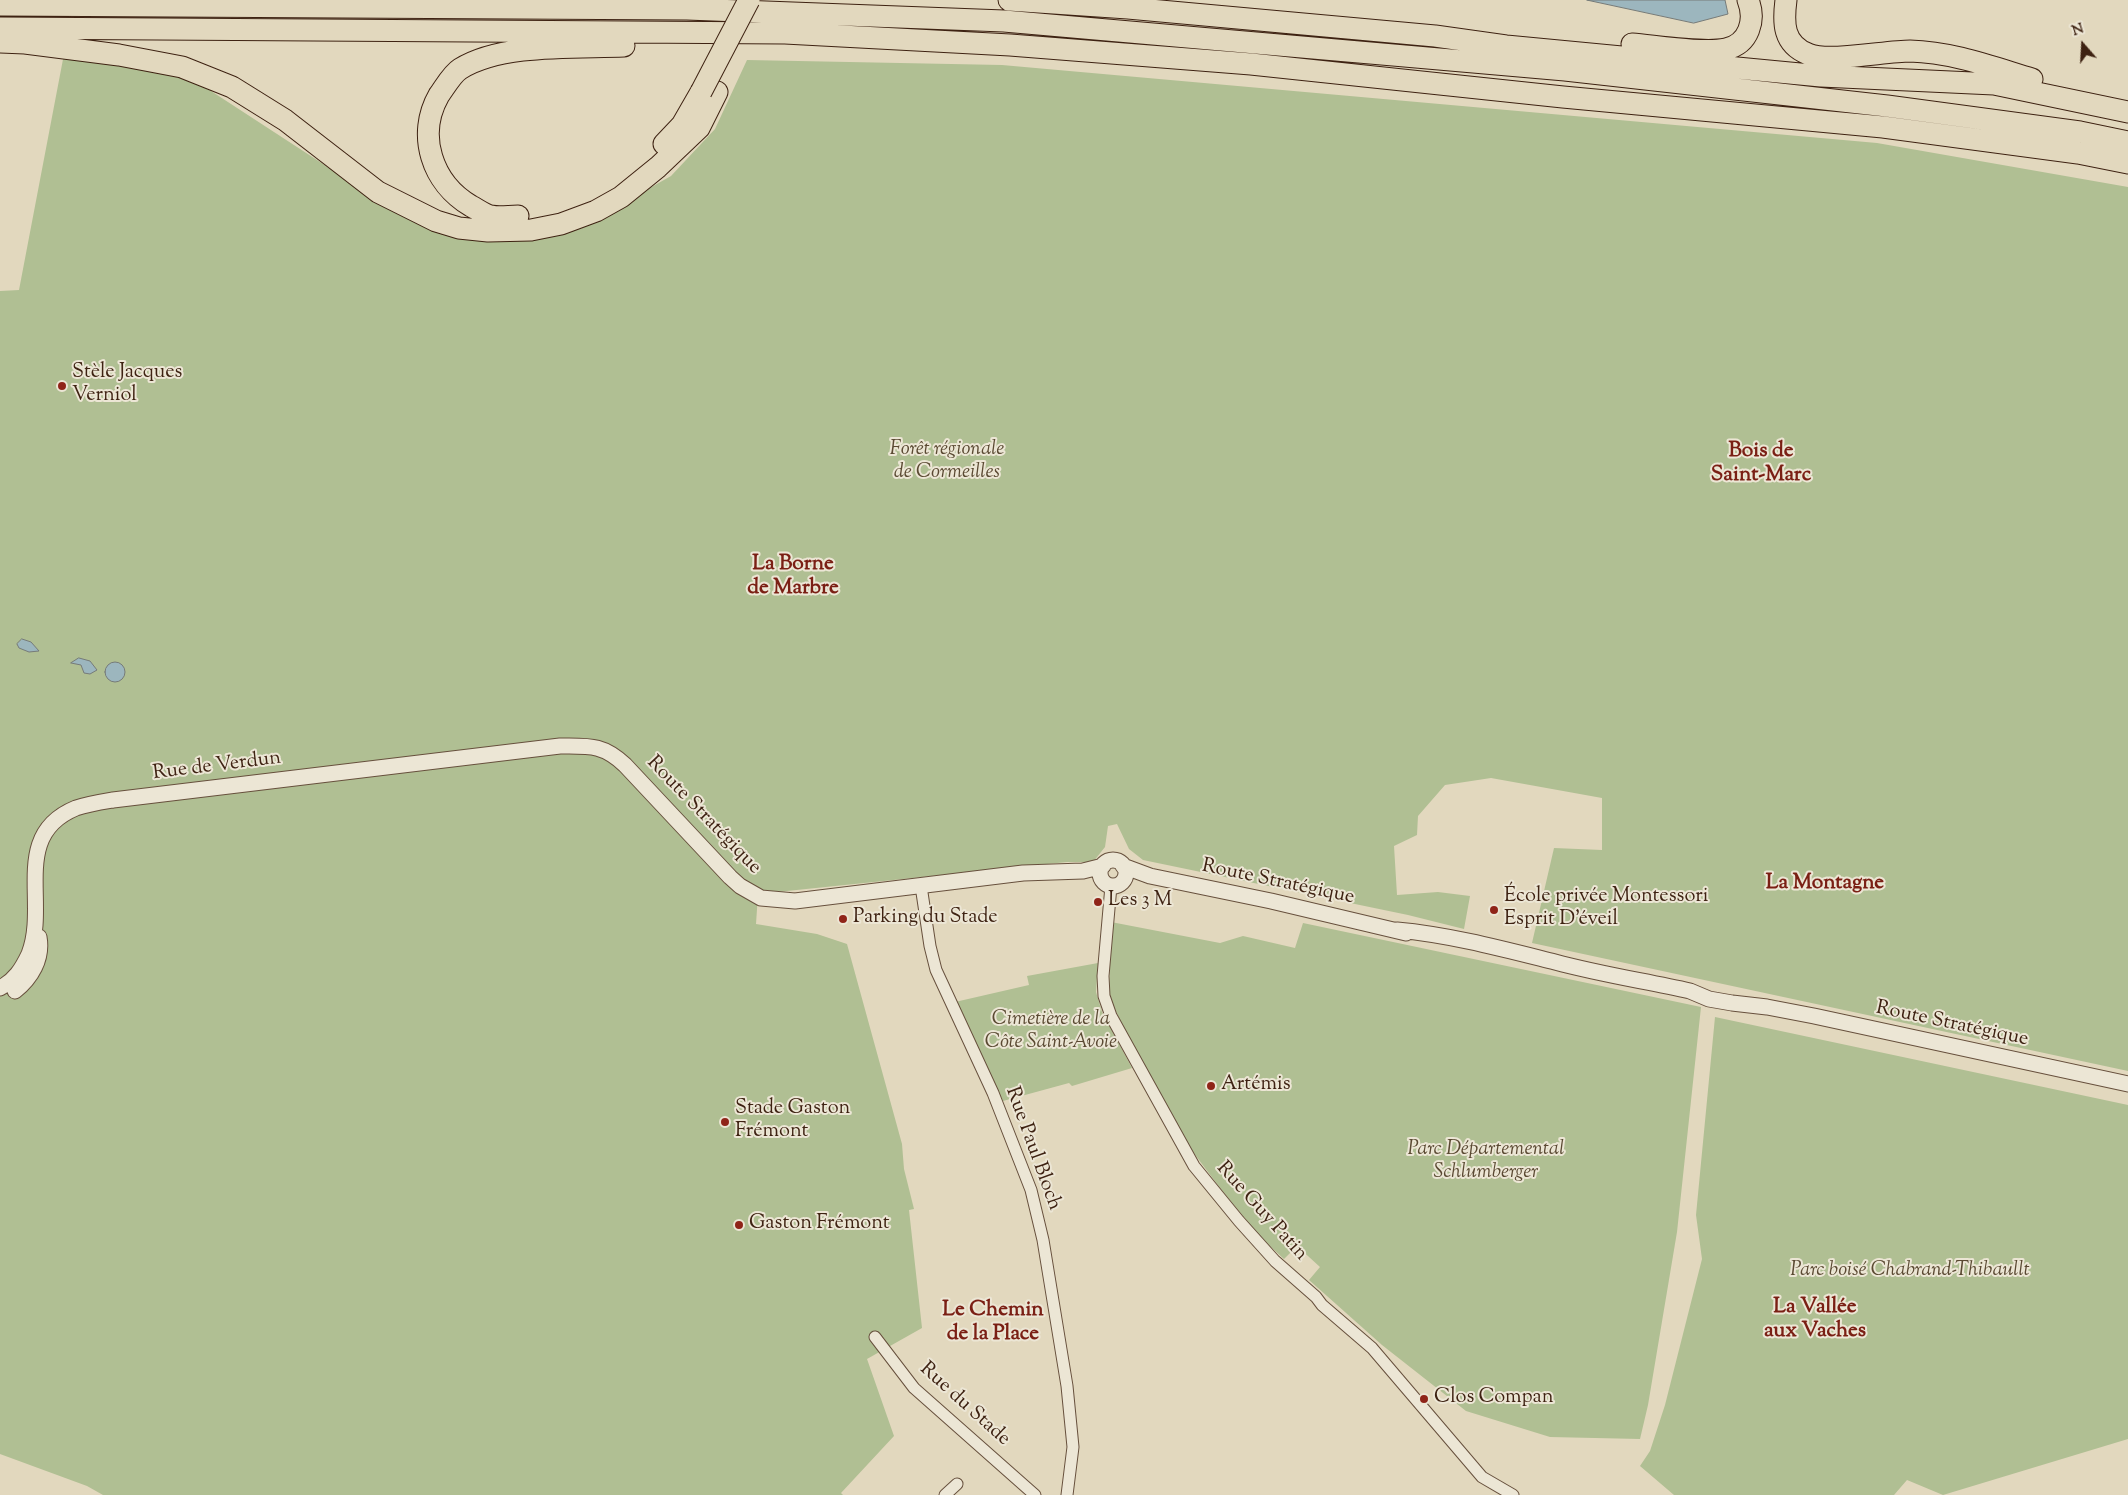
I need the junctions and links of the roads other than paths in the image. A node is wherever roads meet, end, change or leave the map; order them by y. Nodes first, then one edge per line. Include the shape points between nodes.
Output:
1 (186, 0) edge
2 (749, 0) edge
3 (763, 0) edge
4 (1009, 0) edge
5 (1071, 0) edge
6 (1748, 0) edge
7 (1786, 0) edge
8 (0, 5) edge
9 (144, 6) junction
10 (1128, 8) junction
11 (0, 28) edge
12 (668, 33) junction
13 (1434, 36) junction
14 (0, 42) edge
15 (709, 92) junction
16 (2128, 108) edge
17 (2128, 112) edge
18 (2128, 142) edge
19 (2128, 163) edge
20 (491, 754) joint
21 (1150, 876) junction
22 (1110, 878) junction
23 (922, 886) junction
24 (36, 918) junction
25 (0, 988) edge
26 (0, 998) edge
27 (2128, 1084) edge
28 (875, 1337) dead end
29 (957, 1484) dead end
30 (945, 1495) edge
31 (1035, 1495) edge
32 (1067, 1495) edge
33 (1513, 1495) edge

1 - 9 highway
2 - 15 highway, bridge
3 - 15 highway
4 - 10 highway
5 - 10 highway
6 - 13 highway via 1752,22 1749,32 1735,46 1725,49
7 - 16 highway via 1784,23 1787,35 1794,46 1813,56 1910,51 1938,54
8 - 9 highway
9 - 18 highway via 686,10 1004,21 1565,70 1887,106 2080,132
10 - 13 highway
11 - 12 highway
12 - 15 highway via 632,45 523,50 486,56 459,70 444,87 429,119 428,145 447,186 461,200 490,216 528,216 572,207 601,194 636,171 682,126
12 - 19 highway via 785,33 1010,45 1242,63 1883,127 2078,153
13 - 17 highway via 1506,46 1821,76 1994,84
14 - 15 highway via 119,55 182,67 232,87 284,120 378,192 436,221 459,228 488,231 531,230 562,224 621,197 699,128
20 - 23 street, Route Stratégique via 560,746 586,746 610,752 730,877 747,891 768,900 812,900
20 - 24 street, Rue de Verdun via 113,800 76,808 51,825 36,848
21 - 22 street, Route Stratégique
21 - 22 street, Route Stratégique via 1114,861
21 - 27 street, Route Stratégique via 1522,960 1554,962 1690,991 1711,991 1768,1007
22 - 23 street, Route Stratégique via 1069,872 1023,873
22 - 33 street, Rue Guy Patin via 1104,962 1106,1003 1194,1166 1275,1261 1372,1348 1482,1478
23 - 32 street, Rue Paul Bloch via 936,970 994,1093 1035,1207 1043,1240 1067,1386 1073,1447
24 - 25 street, Rue de Verdun via 26,960 14,978
24 - 26 street, Rue de Verdun via 40,950 36,966 22,985
28 - 31 street, Rue du Stade via 914,1388
29 - 30 street

